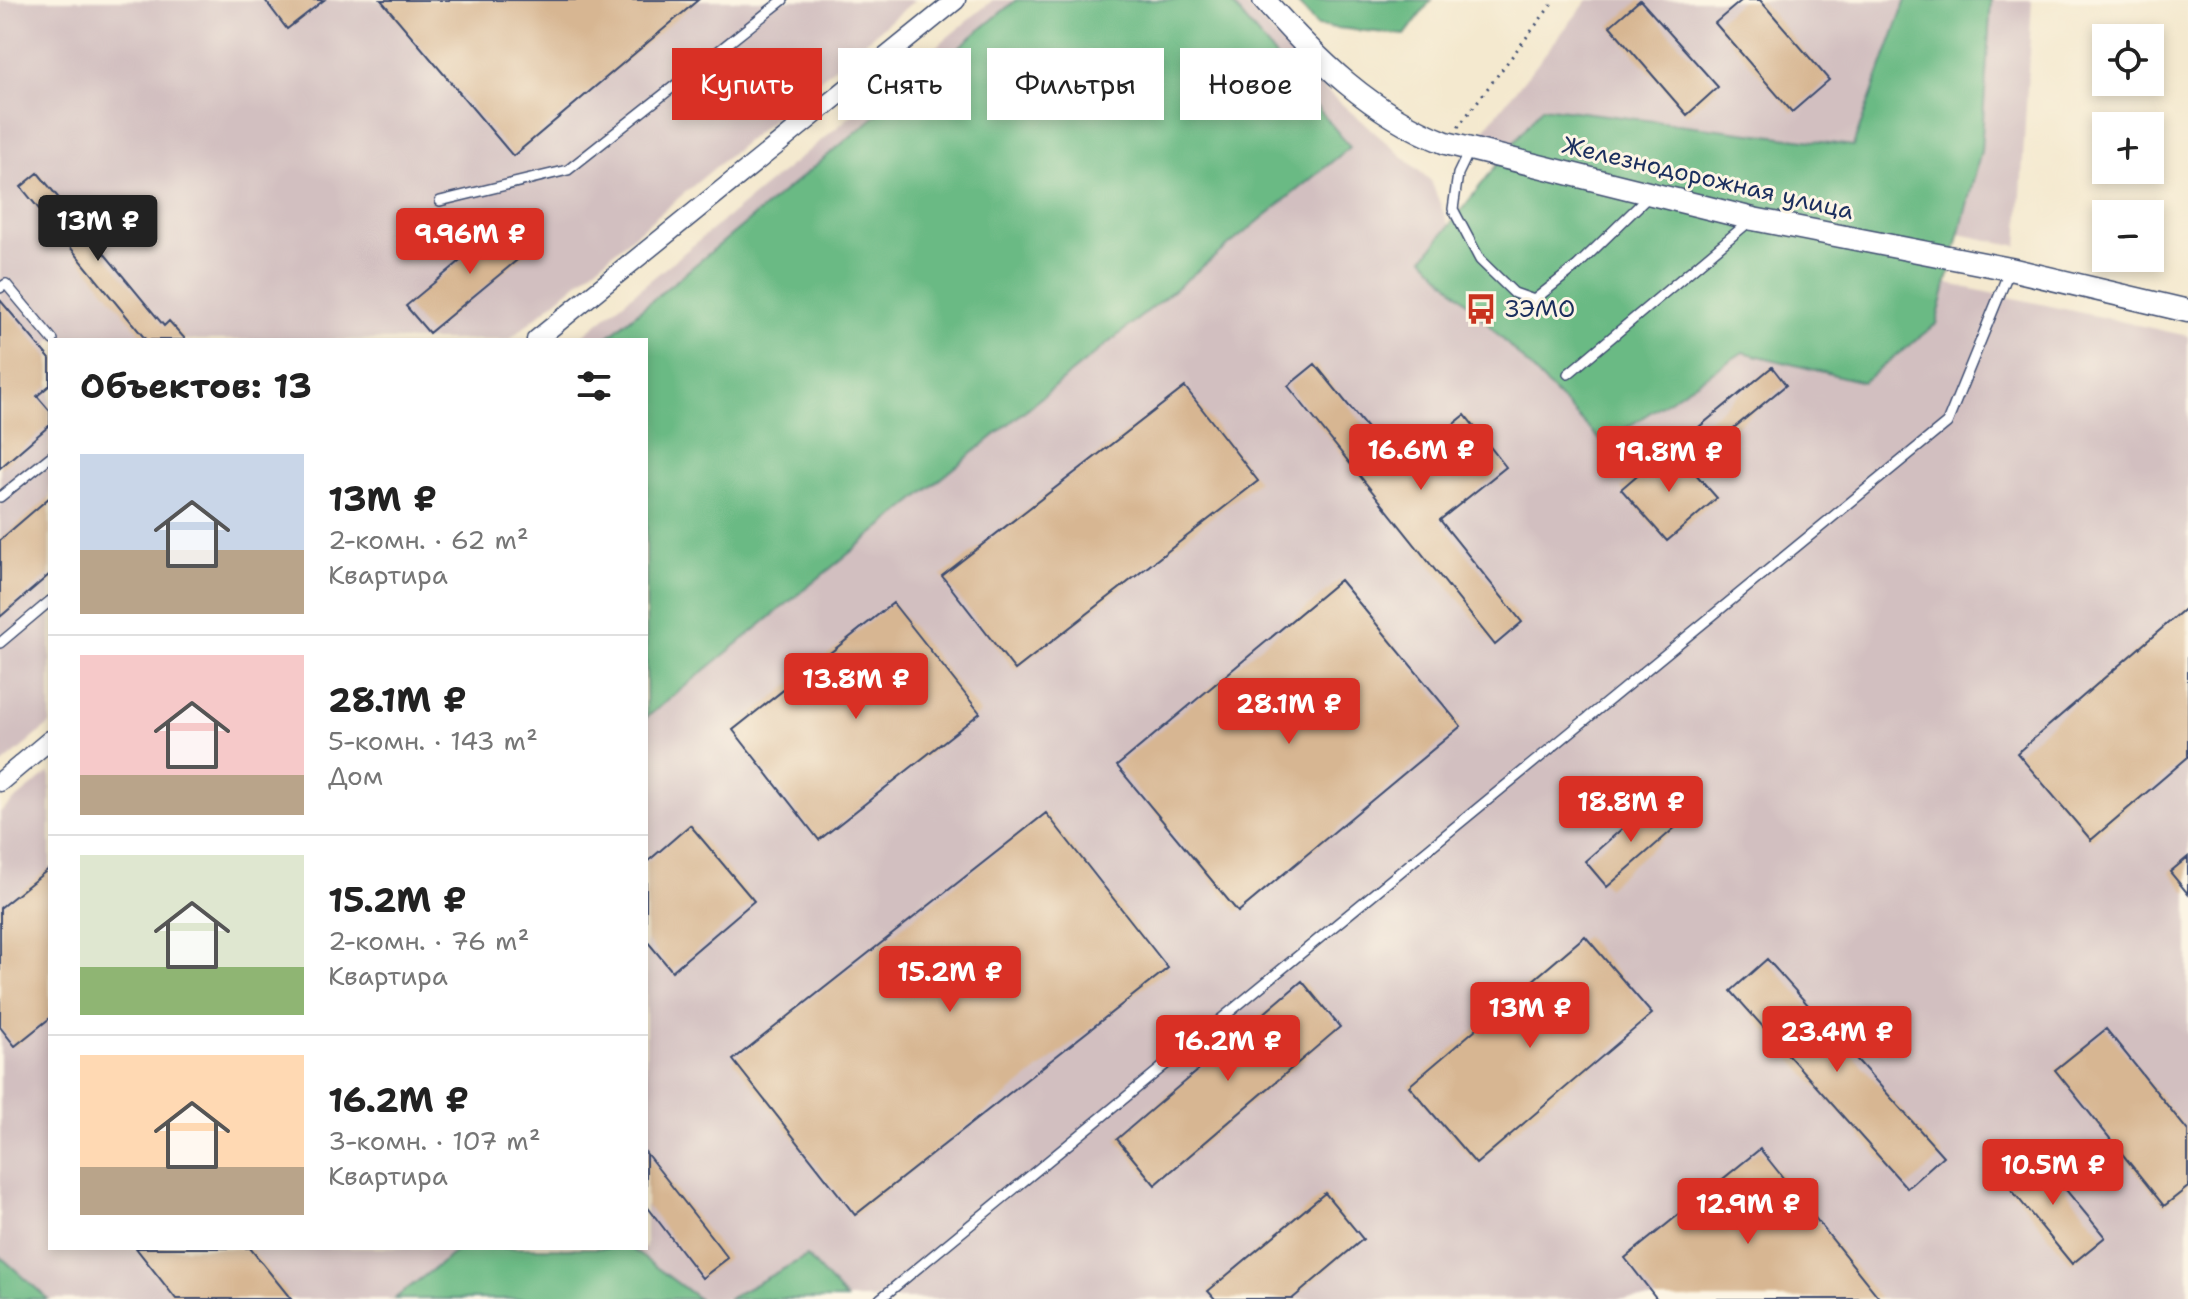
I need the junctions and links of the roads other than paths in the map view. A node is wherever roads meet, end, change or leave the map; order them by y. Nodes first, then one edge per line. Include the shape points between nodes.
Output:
1 (783, 0) edge
2 (956, 0) edge
3 (1264, 0) edge
4 (1470, 149) junction
5 (1651, 194) junction
6 (440, 201) dead end
7 (1753, 219) junction
8 (2010, 269) junction
9 (0, 288) edge
10 (2188, 311) edge
11 (51, 338) edge
12 (538, 338) edge
13 (1568, 374) dead end
14 (48, 459) edge
15 (0, 497) edge
16 (48, 603) edge
17 (0, 643) edge
18 (48, 742) edge
19 (0, 782) edge
20 (880, 1299) edge

1 - 6 lane via 568,170
2 - 12 street
3 - 4 street, Железнодорожная улица via 1316,60 1371,105 1413,130
4 - 5 street, Железнодорожная улица
4 - 5 lane via 1458,174 1453,209 1480,260 1514,293 1534,300
5 - 7 street, Железнодорожная улица
7 - 8 street, Железнодорожная улица
7 - 13 lane
8 - 10 street, Железнодорожная улица
8 - 20 lane via 1947,423
9 - 11 lane via 6,284
14 - 15 lane
16 - 17 lane
18 - 19 street

